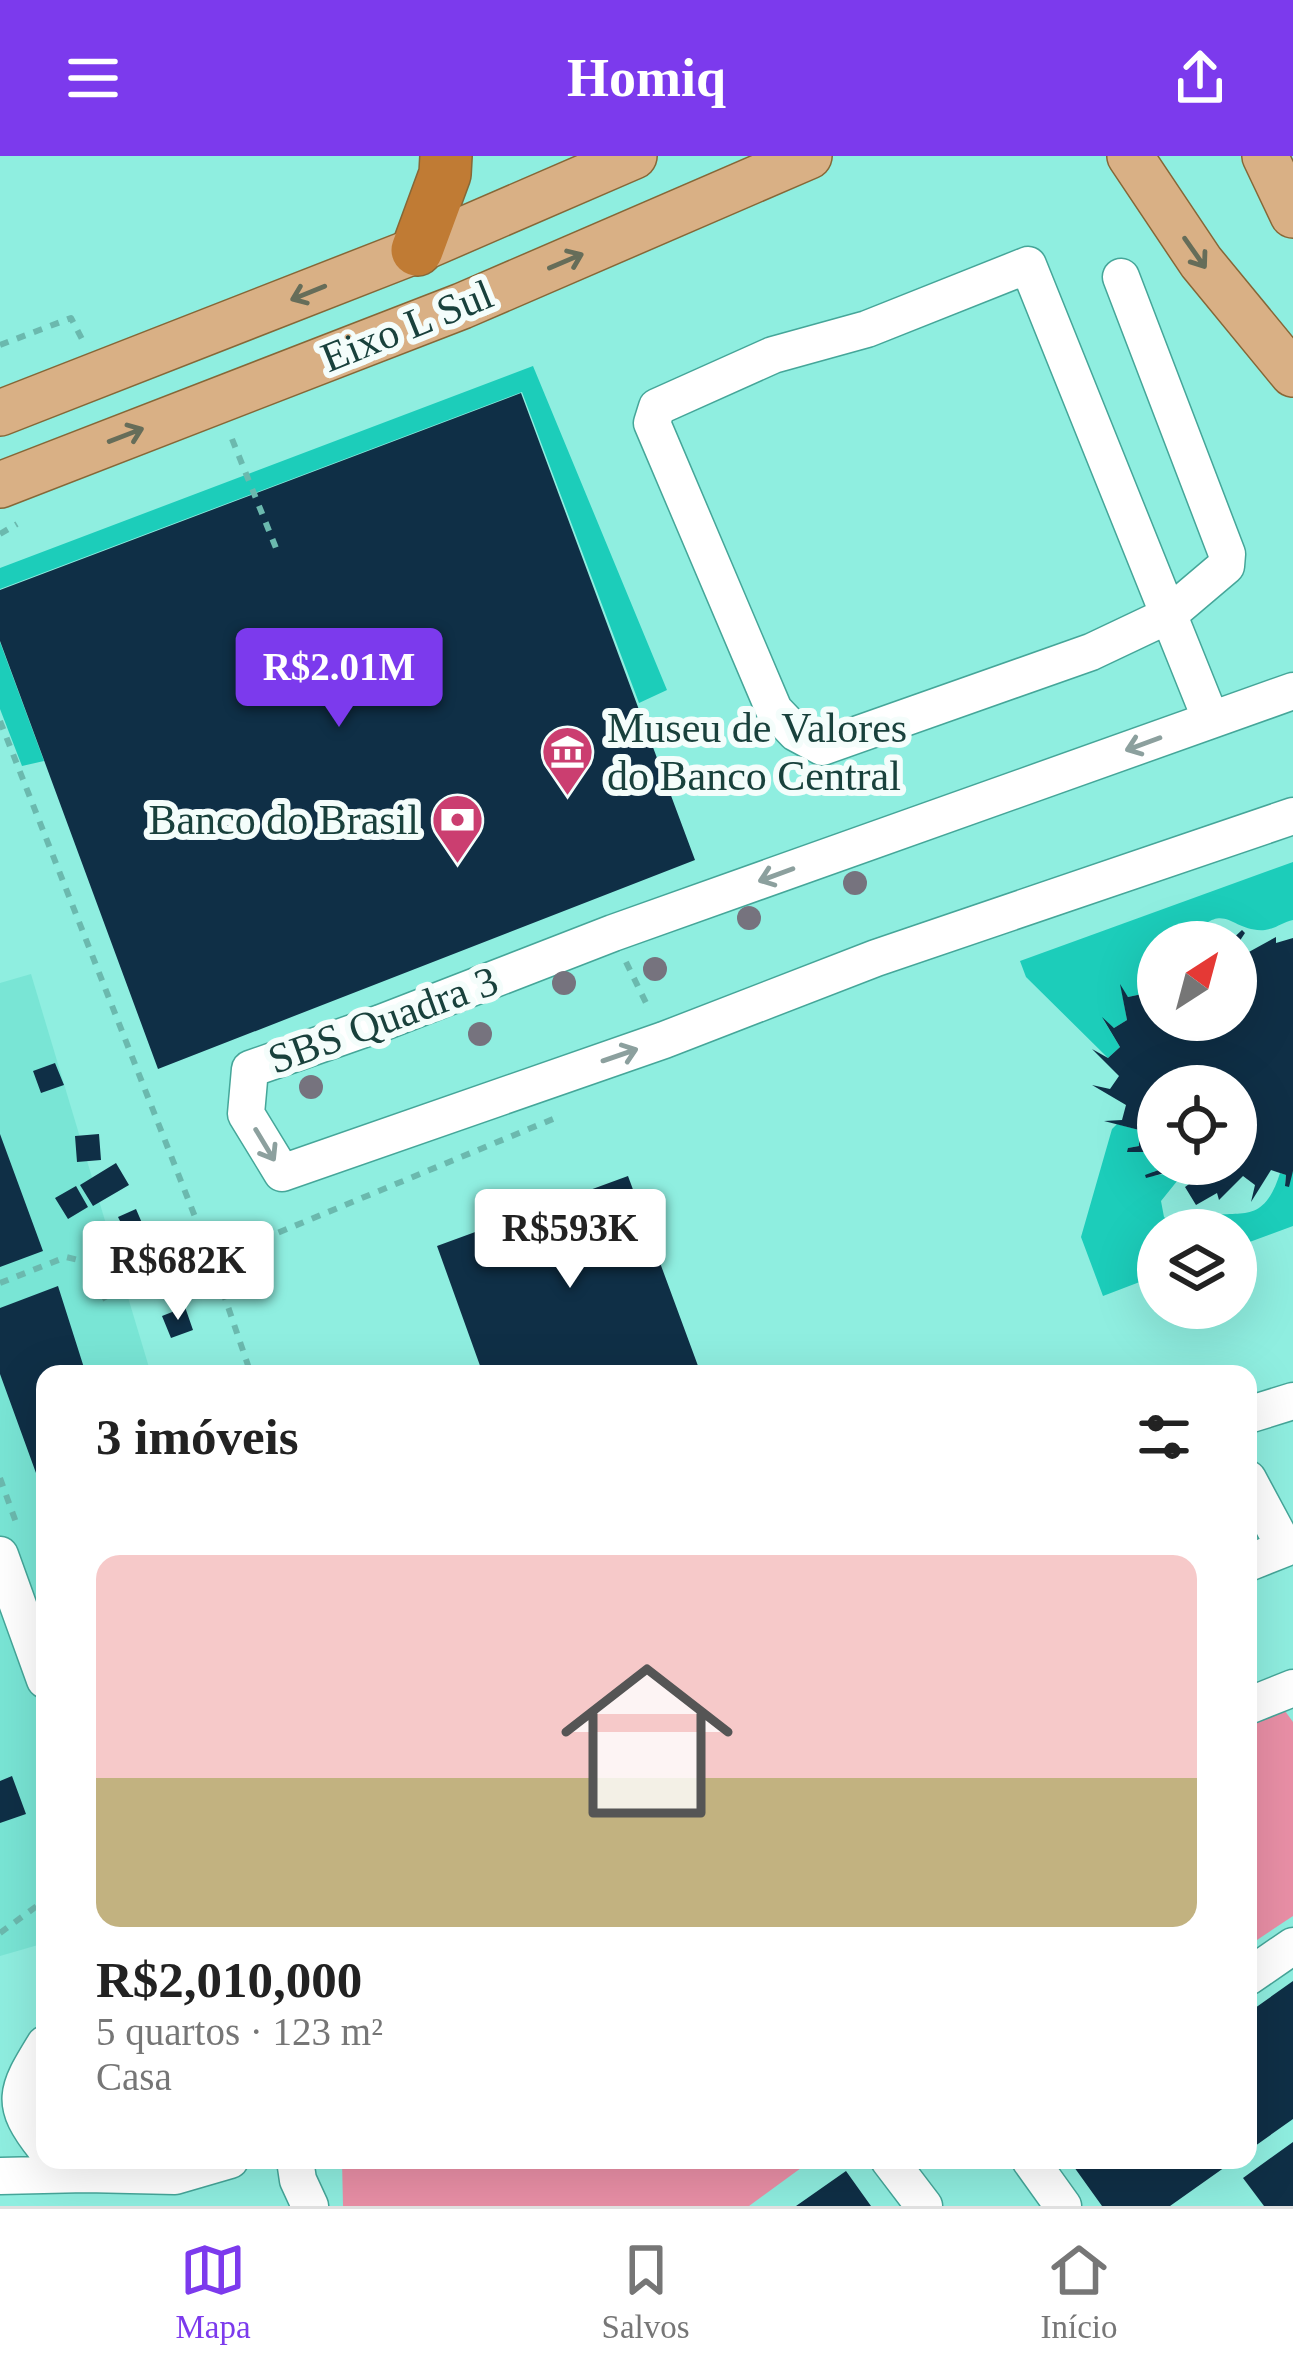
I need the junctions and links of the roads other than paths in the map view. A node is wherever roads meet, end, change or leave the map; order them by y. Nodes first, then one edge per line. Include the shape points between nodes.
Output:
1 (446, 156) edge
2 (634, 156) edge
3 (809, 156) edge
4 (1130, 156) edge
5 (1265, 156) edge
6 (1293, 214) edge
7 (417, 250) junction
8 (1121, 277) dead end
9 (1293, 374) edge
10 (0, 413) edge
11 (6, 488) edge
12 (1167, 616) junction
13 (1293, 691) edge
14 (1210, 720) junction
15 (1293, 815) edge
16 (1293, 1401) edge
17 (1257, 1412) edge
18 (1257, 1494) edge
19 (10, 1545) edge
20 (1289, 1547) edge
21 (1257, 1559) edge
22 (36, 1645) edge
23 (1293, 1688) edge
24 (1257, 1702) edge
25 (1293, 1946) edge
26 (1257, 1971) edge
27 (36, 2056) edge
28 (10, 2092) edge
29 (36, 2137) edge
30 (57, 2169) edge
31 (82, 2169) edge
32 (217, 2169) edge
33 (296, 2169) edge
34 (900, 2169) edge
35 (1037, 2169) edge
36 (0, 2176) edge
37 (184, 2191) edge
38 (310, 2206) edge
39 (924, 2206) edge
40 (1064, 2206) edge

1 - 7 highway
2 - 7 main road, Eixo L Sul
11 -> 3 main road, Eixo L Sul via 462,306
4 -> 9 main road via 1201,262
5 - 6 main road
7 -> 10 main road, Eixo L Sul
8 - 12 street via 1227,554 1226,566
12 - 12 street via 1091,652 822,747 774,710 652,423 657,407 772,355 867,328 1028,265
12 - 14 street
13 - 14 street, SBS Quadra 3
14 -> 15 street, SBS Quadra 3 via 250,1069 246,1114 282,1172
16 - 17 street
18 - 20 street
19 - 22 street
20 - 21 street
23 - 24 street
25 - 26 street
27 - 28 street
28 - 29 street
30 - 36 street
31 - 37 street
32 - 37 street
33 - 38 street
34 - 39 street
35 - 40 street

